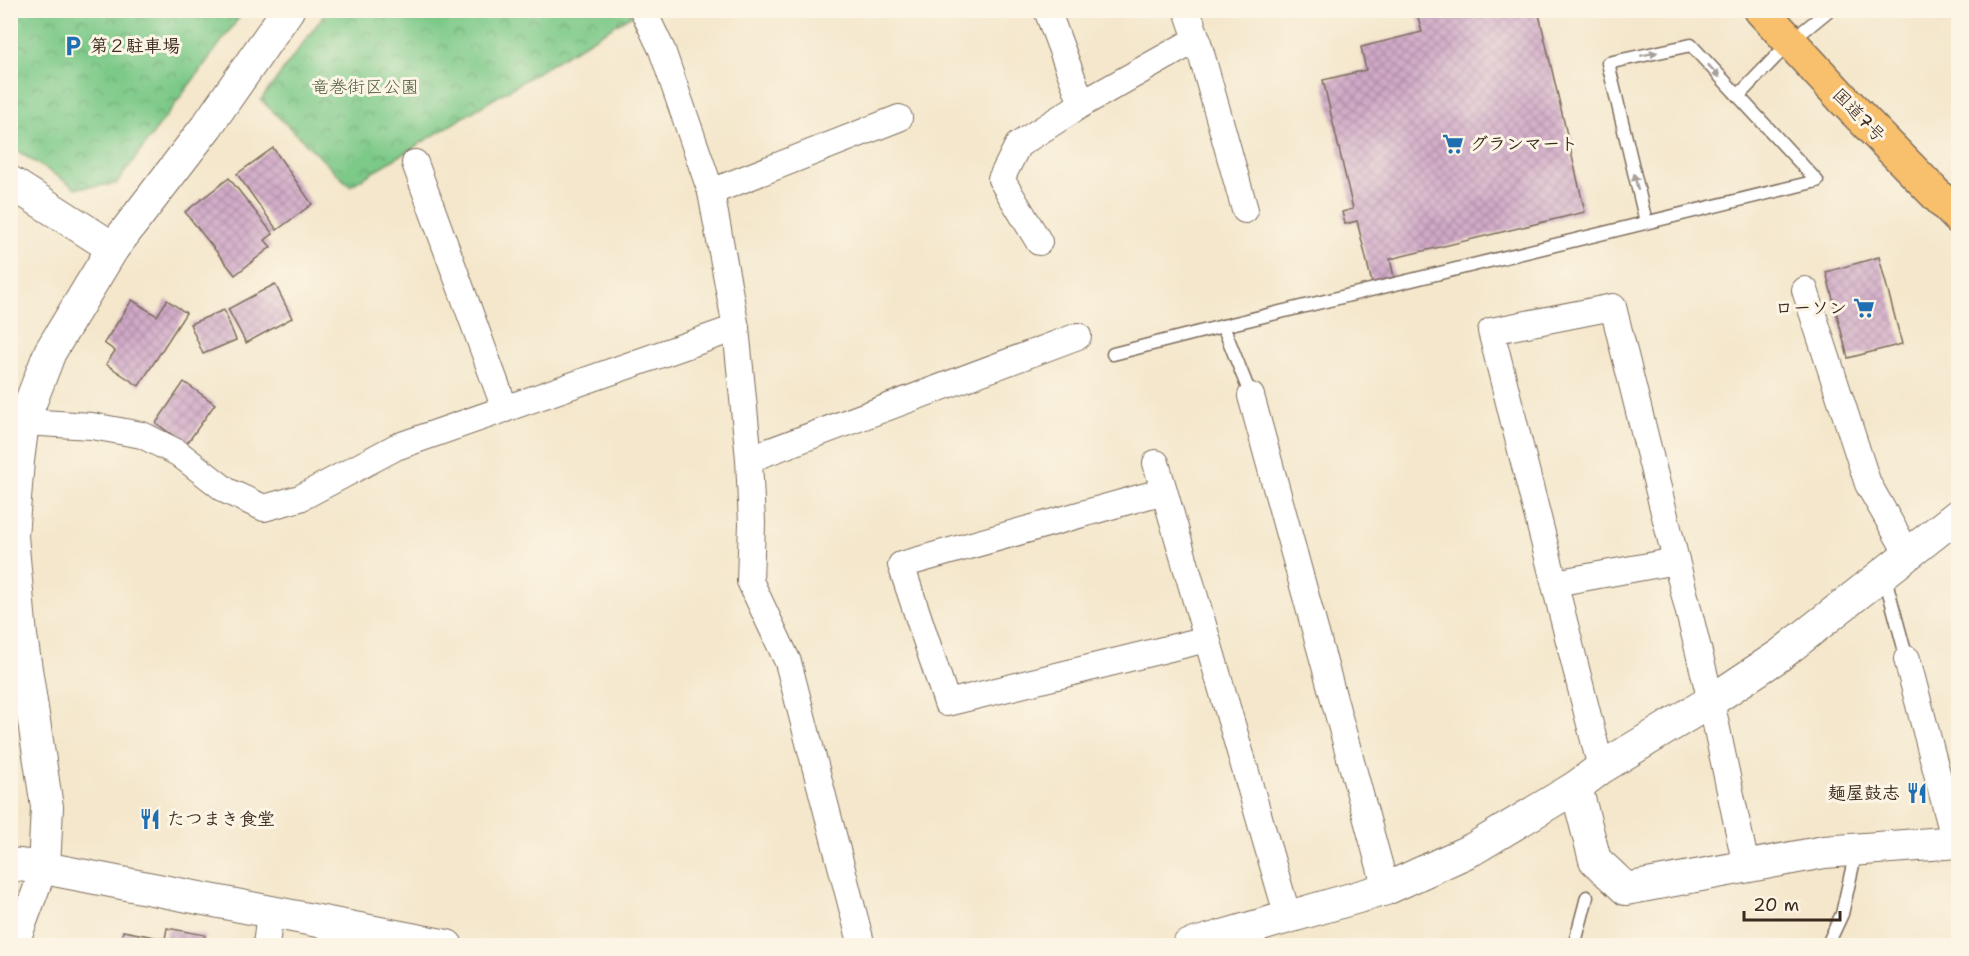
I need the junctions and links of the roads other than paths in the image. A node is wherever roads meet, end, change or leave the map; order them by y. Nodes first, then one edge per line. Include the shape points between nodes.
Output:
1 (288, 10) edge
2 (643, 10) edge
3 (1047, 10) edge
4 (1186, 10) edge
5 (1761, 10) edge
6 (1829, 10) edge
7 (1197, 39) junction
8 (1790, 42) junction
9 (1738, 96) junction
10 (1082, 104) junction
11 (899, 118) dead end
12 (415, 163) dead end
13 (10, 182) edge
14 (711, 192) junction
15 (1245, 210) dead end
16 (1959, 217) edge
17 (1646, 222) junction
18 (1039, 242) dead end
19 (112, 248) junction
20 (1805, 290) dead end
21 (1223, 326) junction
22 (736, 328) junction
23 (1078, 336) dead end
24 (1113, 354) dead end
25 (1251, 396) joint
26 (505, 409) junction
27 (23, 422) junction
28 (749, 459) junction
29 (1156, 463) dead end
30 (1164, 491) junction
31 (1959, 515) edge
32 (1908, 554) junction
33 (1676, 561) junction
34 (1884, 573) junction
35 (1555, 583) junction
36 (1207, 639) junction
37 (1907, 659) joint
38 (1711, 702) junction
39 (1601, 768) junction
40 (1576, 787) junction
41 (1957, 842) edge
42 (1856, 850) junction
43 (10, 864) edge
44 (1746, 866) junction
45 (44, 868) junction
46 (1386, 889) junction
47 (1587, 897) dead end
48 (270, 912) junction
49 (1288, 917) junction
50 (12, 945) edge
51 (266, 945) edge
52 (447, 945) edge
53 (862, 945) edge
54 (1188, 945) edge
55 (1574, 945) edge
56 (1827, 945) edge

1 - 19 street via 207,126
2 - 14 street via 662,50
3 - 10 street
4 - 7 street
5 - 8 highway, 国道7号
6 - 8 lane
7 - 10 street
7 - 15 street
8 - 9 lane
8 - 16 highway, 国道7号
9 - 17 lane via 1817,181
17 -> 9 lane via 1608,63 1691,45
10 - 18 street via 1018,145 1001,179
11 - 14 street
12 - 26 street
13 - 19 street
14 - 22 street
17 - 21 lane
19 - 27 street via 50,352
20 - 32 street via 1868,483
21 - 24 lane
21 - 25 lane
22 - 26 street
22 - 28 street
23 - 28 street
25 - 46 street
26 - 27 street via 396,447 300,498 264,508 227,491 178,453 142,435 92,426
27 - 45 street via 12,536 21,636 47,807
28 - 53 street via 750,581 788,662
29 - 30 street
30 - 36 street
30 - 36 street via 902,565 947,703
31 - 32 street
32 - 34 street
33 - 35 street
33 - 35 street via 1613,307 1491,331
33 - 38 street
34 - 37 lane
34 - 38 street via 1780,655
35 - 39 street
36 - 49 street
37 - 41 street
38 - 39 street
38 - 44 street
39 - 40 street
40 - 44 street via 1595,860 1626,888
40 - 46 street via 1473,849
41 - 42 street
42 - 44 street
42 - 56 lane via 1842,914
43 - 45 street
45 - 48 street
45 - 50 street via 19,936
46 - 49 street
47 - 55 lane
48 - 51 street
48 - 52 street
49 - 54 street

